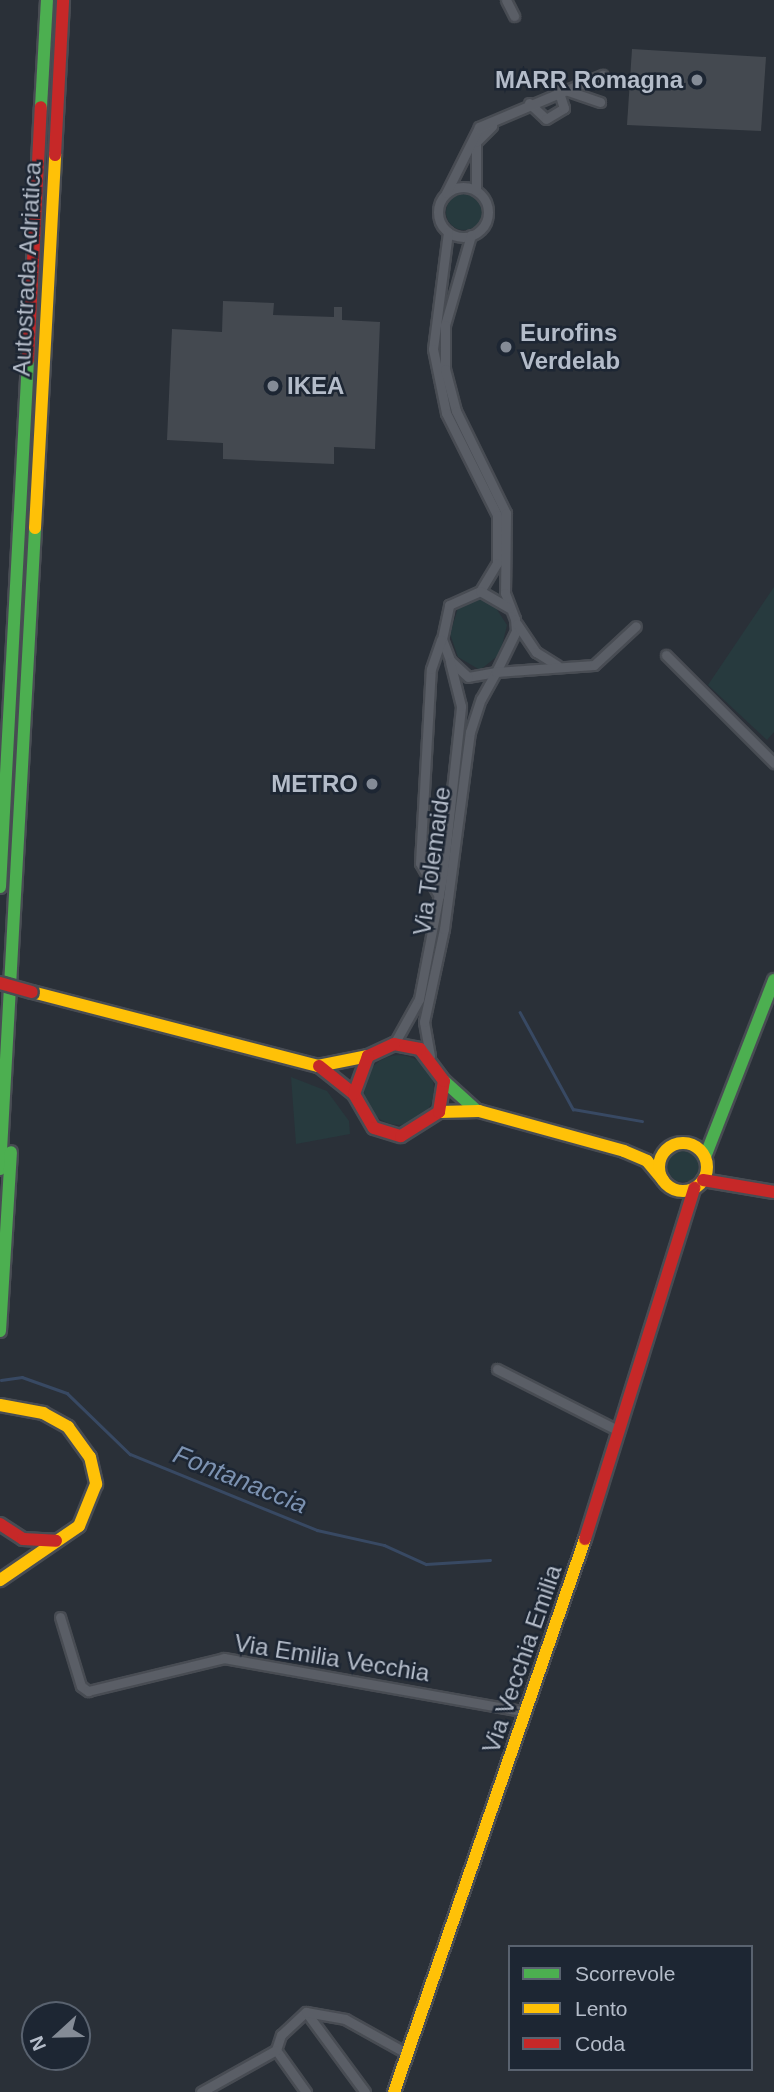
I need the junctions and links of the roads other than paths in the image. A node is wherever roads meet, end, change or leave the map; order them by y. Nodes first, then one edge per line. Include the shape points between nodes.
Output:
1 (47, 0) edge
2 (63, 0) edge
3 (506, 0) edge
4 (514, 16) dead end
5 (602, 75) dead end
6 (559, 92) junction
7 (600, 102) dead end
8 (530, 105) junction
9 (477, 190) junction
10 (446, 193) junction
11 (449, 232) junction
12 (471, 235) junction
13 (480, 591) junction
14 (510, 608) junction
15 (514, 619) junction
16 (636, 626) dead end
17 (442, 639) junction
18 (666, 655) dead end
19 (450, 660) junction
20 (566, 669) junction
21 (496, 672) junction
22 (774, 763) edge
23 (0, 879) edge
24 (0, 887) edge
25 (439, 897) junction
26 (774, 980) edge
27 (0, 983) edge
28 (11, 1002) junction
29 (394, 1044) junction
30 (368, 1056) junction
31 (431, 1057) junction
32 (318, 1066) junction
33 (444, 1081) junction
34 (354, 1094) junction
35 (479, 1111) junction
36 (439, 1112) junction
37 (723, 1120) junction
38 (690, 1144) junction
39 (671, 1147) junction
40 (624, 1151) junction
41 (706, 1159) junction
42 (0, 1169) edge
43 (666, 1183) junction
44 (699, 1184) junction
45 (746, 1185) junction
46 (774, 1192) edge
47 (679, 1236) junction
48 (0, 1331) edge
49 (497, 1369) dead end
50 (3, 1405) edge
51 (617, 1430) junction
52 (0, 1524) edge
53 (56, 1541) junction
54 (0, 1580) edge
55 (60, 1617) dead end
56 (526, 1712) junction
57 (306, 2012) junction
58 (276, 2050) junction
59 (406, 2053) junction
60 (201, 2092) edge
61 (306, 2092) edge
62 (365, 2092) edge
63 (394, 2092) edge

1 - 23 main road, Autostrada Adriatica
2 - 28 main road, Autostrada Adriatica
3 - 4 street
5 - 6 street
6 - 7 street via 584,92
6 - 8 street
6 - 8 street via 564,108 546,120
8 - 9 street via 495,124 476,142
8 - 10 street via 473,133
9 - 10 street via 461,187
9 - 12 street via 488,211 484,226
10 - 11 street via 438,213
11 - 12 street
11 - 13 street via 433,349 446,413 497,515 497,563
12 - 14 street via 448,312 445,369 456,411 506,513
13 - 14 street
13 - 17 street via 449,605
14 - 15 street
15 - 20 street via 536,652
15 - 21 street, Via Tolemaide via 513,642
16 - 20 street via 607,659
17 - 19 street, Via Tolemaide
17 - 25 street via 431,669 420,863
18 - 22 street
19 - 21 street via 474,680
19 - 25 street, Via Tolemaide via 461,706
20 - 21 street via 532,665
21 - 31 street, Via Tolemaide via 470,732 444,929 424,1022
23 - 24 main road, Autostrada Adriatica
25 - 29 street, Via Tolemaide via 419,999
26 - 37 main road
27 - 32 main road, bridge
28 - 42 main road, Autostrada Adriatica
28 - 48 main road via 12,1141
29 - 30 main road
29 - 31 main road
30 - 32 main road
30 - 34 main road
31 - 33 main road, Via Tolemaide
32 - 34 main road
33 - 35 main road, Via Tolemaide via 458,1100
33 - 36 main road
34 - 36 main road via 364,1119 387,1134 416,1132
35 - 36 main road, Via Tolemaide
35 - 40 main road, Via Tolemaide
37 - 38 main road
37 - 41 main road
38 - 39 main road, Via Tolemaide
38 - 41 main road
39 - 40 main road, Via Tolemaide
39 - 43 main road via 659,1163
40 - 43 main road, Via Tolemaide via 647,1161
41 - 44 main road
41 - 45 main road
43 - 44 main road
43 - 47 main road
44 - 45 main road
44 - 47 main road, Via Vecchia Emilia
45 - 46 main road
47 - 51 main road, Via Vecchia Emilia
49 - 51 street
50 - 53 main road via 61,1422 93,1464 95,1494 87,1514
51 - 56 main road, Via Vecchia Emilia
52 - 53 main road via 23,1539
53 - 54 main road
55 - 56 street, Via Emilia Vecchia via 81,1686 88,1691 224,1658
56 - 59 main road, Via Vecchia Emilia
57 - 58 street via 281,2035
57 - 59 street via 345,2019
57 - 62 street
58 - 60 street
58 - 61 street
59 - 63 main road, Via Vecchia Emilia

